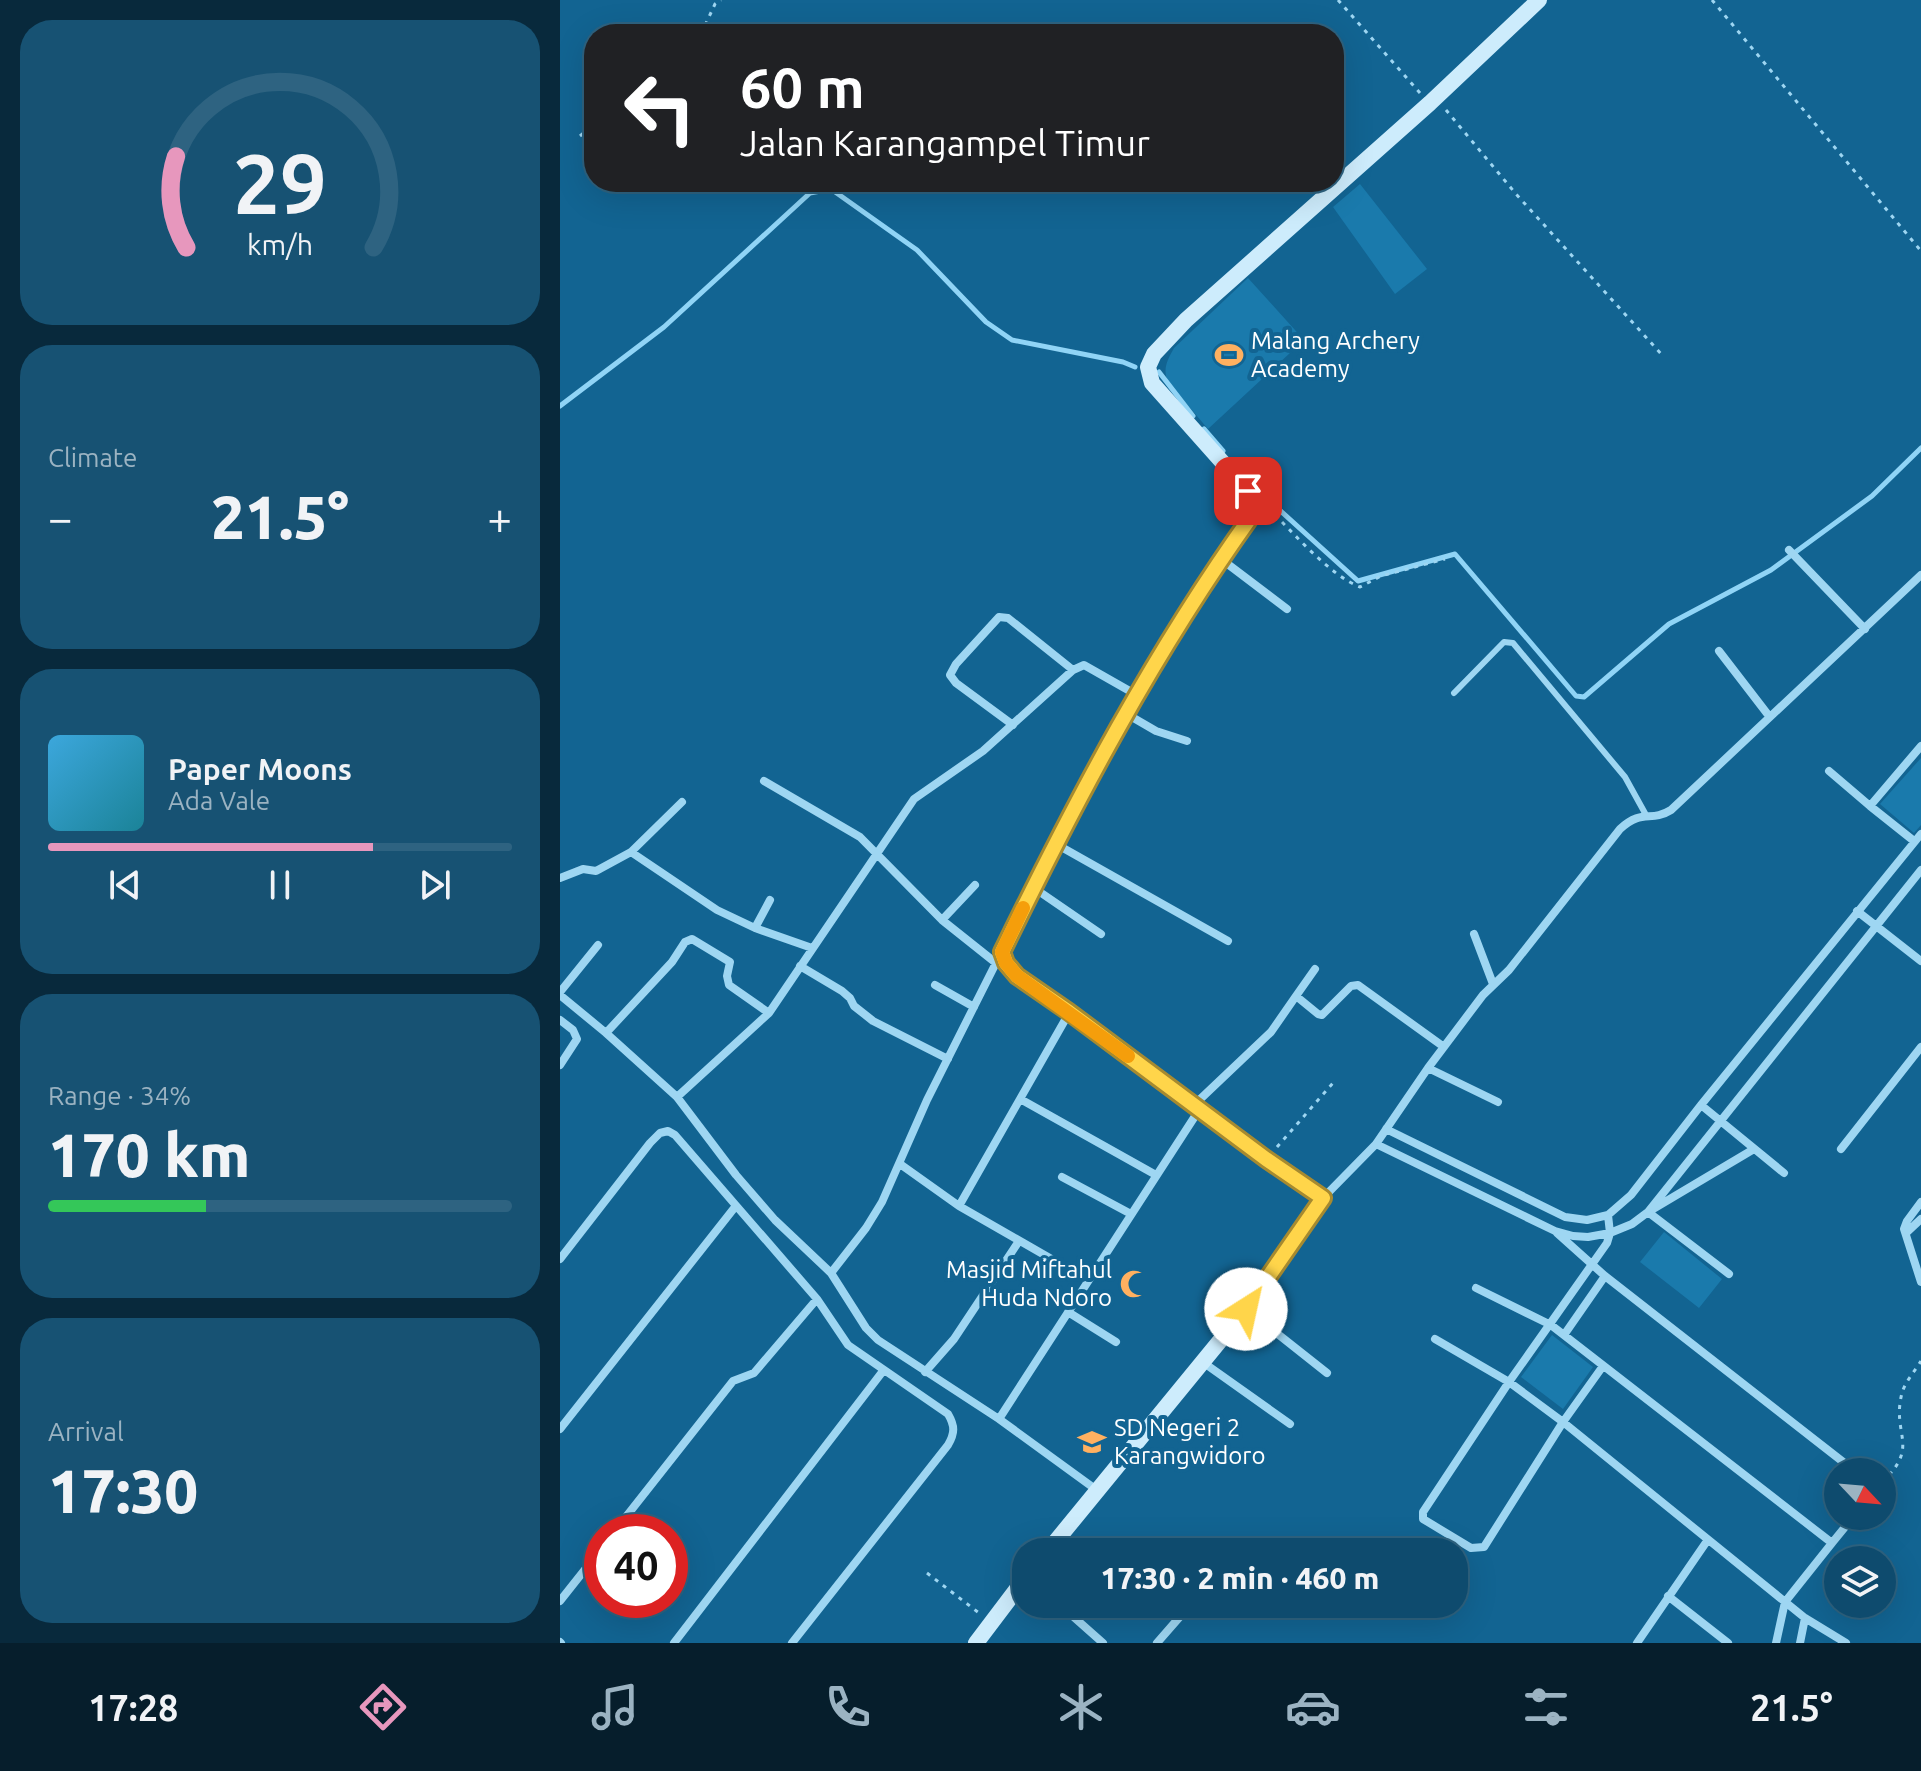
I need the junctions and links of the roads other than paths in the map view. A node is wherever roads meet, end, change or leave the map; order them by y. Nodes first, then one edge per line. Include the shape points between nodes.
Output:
1 (1539, 0) edge
2 (1344, 180) edge
3 (1330, 192) edge
4 (1789, 550) dead end
5 (1221, 558) junction
6 (1921, 575) edge
7 (1287, 609) dead end
8 (1865, 629) junction
9 (1719, 651) dead end
10 (1073, 670) junction
11 (1454, 693) dead end
12 (1135, 694) junction
13 (1124, 712) junction
14 (1769, 716) junction
15 (1013, 725) junction
16 (1187, 741) dead end
17 (1921, 746) edge
18 (1829, 771) dead end
19 (764, 781) dead end
20 (682, 802) dead end
21 (1870, 806) junction
22 (1646, 815) junction
23 (1918, 838) edge
24 (1055, 843) junction
25 (631, 852) junction
26 (878, 856) junction
27 (1921, 870) edge
28 (560, 878) edge
29 (975, 885) dead end
30 (1034, 888) junction
31 (770, 900) dead end
32 (1857, 911) junction
33 (942, 920) junction
34 (1876, 926) junction
35 (755, 928) junction
36 (1101, 934) dead end
37 (1474, 934) dead end
38 (1228, 941) dead end
39 (598, 945) dead end
40 (812, 948) junction
41 (999, 958) junction
42 (1921, 961) edge
43 (800, 966) junction
44 (1315, 969) dead end
45 (1493, 984) junction
46 (935, 985) dead end
47 (560, 994) edge
48 (1296, 996) junction
49 (974, 1007) junction
50 (1069, 1012) junction
51 (769, 1013) junction
52 (560, 1020) edge
53 (606, 1033) junction
54 (1444, 1047) junction
55 (1921, 1047) edge
56 (948, 1059) junction
57 (560, 1065) edge
58 (1428, 1068) junction
59 (677, 1097) junction
60 (1022, 1100) junction
61 (1498, 1102) dead end
62 (1701, 1105) junction
63 (1196, 1108) junction
64 (1720, 1121) junction
65 (1386, 1129) junction
66 (1376, 1144) junction
67 (1754, 1149) junction
68 (1841, 1149) dead end
69 (900, 1164) junction
70 (1784, 1173) dead end
71 (1156, 1175) junction
72 (1062, 1177) dead end
73 (1323, 1198) junction
74 (1921, 1202) edge
75 (959, 1206) junction
76 (735, 1207) junction
77 (1648, 1212) junction
78 (1131, 1214) junction
79 (1608, 1215) junction
80 (1921, 1219) edge
81 (1555, 1231) junction
82 (1610, 1233) junction
83 (1906, 1233) junction
84 (1019, 1241) junction
85 (560, 1259) edge
86 (1592, 1265) junction
87 (831, 1273) junction
88 (1729, 1274) dead end
89 (1605, 1276) junction
90 (1920, 1278) edge
91 (1088, 1280) junction
92 (1476, 1288) dead end
93 (817, 1299) junction
94 (1246, 1309) junction
95 (1068, 1312) junction
96 (1551, 1325) junction
97 (1564, 1335) junction
98 (1435, 1339) dead end
99 (1116, 1342) dead end
100 (1204, 1363) junction
101 (1603, 1366) junction
102 (883, 1371) junction
103 (925, 1372) junction
104 (1327, 1373) dead end
105 (1509, 1382) junction
106 (999, 1419) junction
107 (1563, 1422) junction
108 (1290, 1424) dead end
109 (560, 1429) edge
110 (1838, 1458) edge
111 (1099, 1491) junction
112 (628, 1514) edge
113 (1843, 1530) edge
114 (1059, 1538) edge
115 (1707, 1541) junction
116 (1832, 1543) junction
117 (584, 1571) edge
118 (1012, 1595) edge
119 (1668, 1596) junction
120 (560, 1601) edge
121 (1785, 1602) junction
122 (1075, 1618) edge
123 (1179, 1618) edge
124 (1805, 1618) junction
125 (674, 1643) edge
126 (792, 1643) edge
127 (976, 1643) edge
128 (1103, 1643) edge
129 (1157, 1643) edge
130 (1637, 1643) edge
131 (1728, 1643) edge
132 (1776, 1643) edge
133 (1800, 1643) edge
134 (1846, 1643) edge

1 - 2 street
3 - 5 street via 1186,320 1148,367 1152,383 1254,502 1253,514
4 - 8 street
5 - 7 street
5 - 12 street
6 - 8 street
8 - 14 street
9 - 14 street
10 - 12 street via 1087,666
10 - 15 street
10 - 15 street via 1008,618 999,617 950,675
11 - 22 lane via 1504,642 1513,643 1625,777
12 - 13 street
13 - 16 street
13 - 24 street
14 - 22 street via 1671,810
15 - 26 street via 914,799
17 - 21 street
18 - 21 street
19 - 26 street via 860,837
20 - 25 street
21 - 23 street
22 - 45 street via 1633,817 1620,829
23 - 32 street
24 - 30 street
24 - 38 street
25 - 28 street via 596,871 583,869
25 - 35 street via 717,910
26 - 33 street
26 - 40 street
27 - 34 street
29 - 33 street
30 - 36 street
30 - 41 street
31 - 35 street
32 - 34 street
32 - 62 street
33 - 41 street
34 - 42 street
34 - 64 street
35 - 40 street
37 - 45 street
39 - 47 street
40 - 43 street
41 - 49 street
41 - 50 street
43 - 51 street
43 - 56 street via 842,991 873,1021
44 - 48 street
45 - 54 street
46 - 49 street
47 - 53 street
48 - 54 street via 1322,1015 1358,985
48 - 63 street via 1271,1032
49 - 56 street
50 - 60 street
50 - 63 street
51 - 53 street via 729,985 725,957 692,939
51 - 59 street
52 - 57 street via 577,1039
53 - 59 street
54 - 58 street
55 - 68 street
56 - 69 street
58 - 61 street
58 - 65 street
59 - 87 street via 775,1220
60 - 71 street
60 - 75 street
62 - 64 street
62 - 79 street via 1631,1195
63 - 71 street
63 - 73 street
64 - 67 street
64 - 77 street
65 - 66 street
65 - 79 street via 1565,1217 1587,1220
66 - 73 street
66 - 81 street
67 - 70 street
67 - 77 street
69 - 75 street
69 - 87 street via 866,1228
71 - 78 street
72 - 78 street
73 - 94 street
74 - 83 street via 1907,1221
75 - 84 street
76 - 85 street via 675,1135 660,1133
76 - 93 street
76 - 109 street
77 - 82 street
77 - 88 street
78 - 91 street
79 - 82 street
80 - 83 street
81 - 82 street via 1588,1237
81 - 86 street
82 - 86 street
83 - 90 street
84 - 91 street
84 - 103 street via 954,1339
86 - 89 street
86 - 96 street
87 - 103 street via 866,1328
89 - 97 street
89 - 110 street
91 - 95 street
92 - 96 street
93 - 102 street via 848,1345
93 - 112 street via 754,1373 733,1381
94 - 100 street
94 - 104 street
95 - 99 street
95 - 106 street
96 - 97 street
96 - 105 street
97 - 101 street
98 - 105 street
100 - 108 street
100 - 111 street
101 - 107 street
101 - 116 street
102 - 125 street
102 - 126 street via 948,1414 954,1434
103 - 106 street
105 - 107 street
105 - 107 street via 1423,1512 1427,1523 1471,1548 1484,1547
106 - 111 street
107 - 115 street
111 - 114 street
113 - 116 street
115 - 119 street
115 - 121 street
116 - 121 street
117 - 120 street
118 - 127 street
119 - 130 street
119 - 131 street
121 - 124 street
121 - 132 street
122 - 128 street
123 - 129 street
124 - 133 street
124 - 134 street

